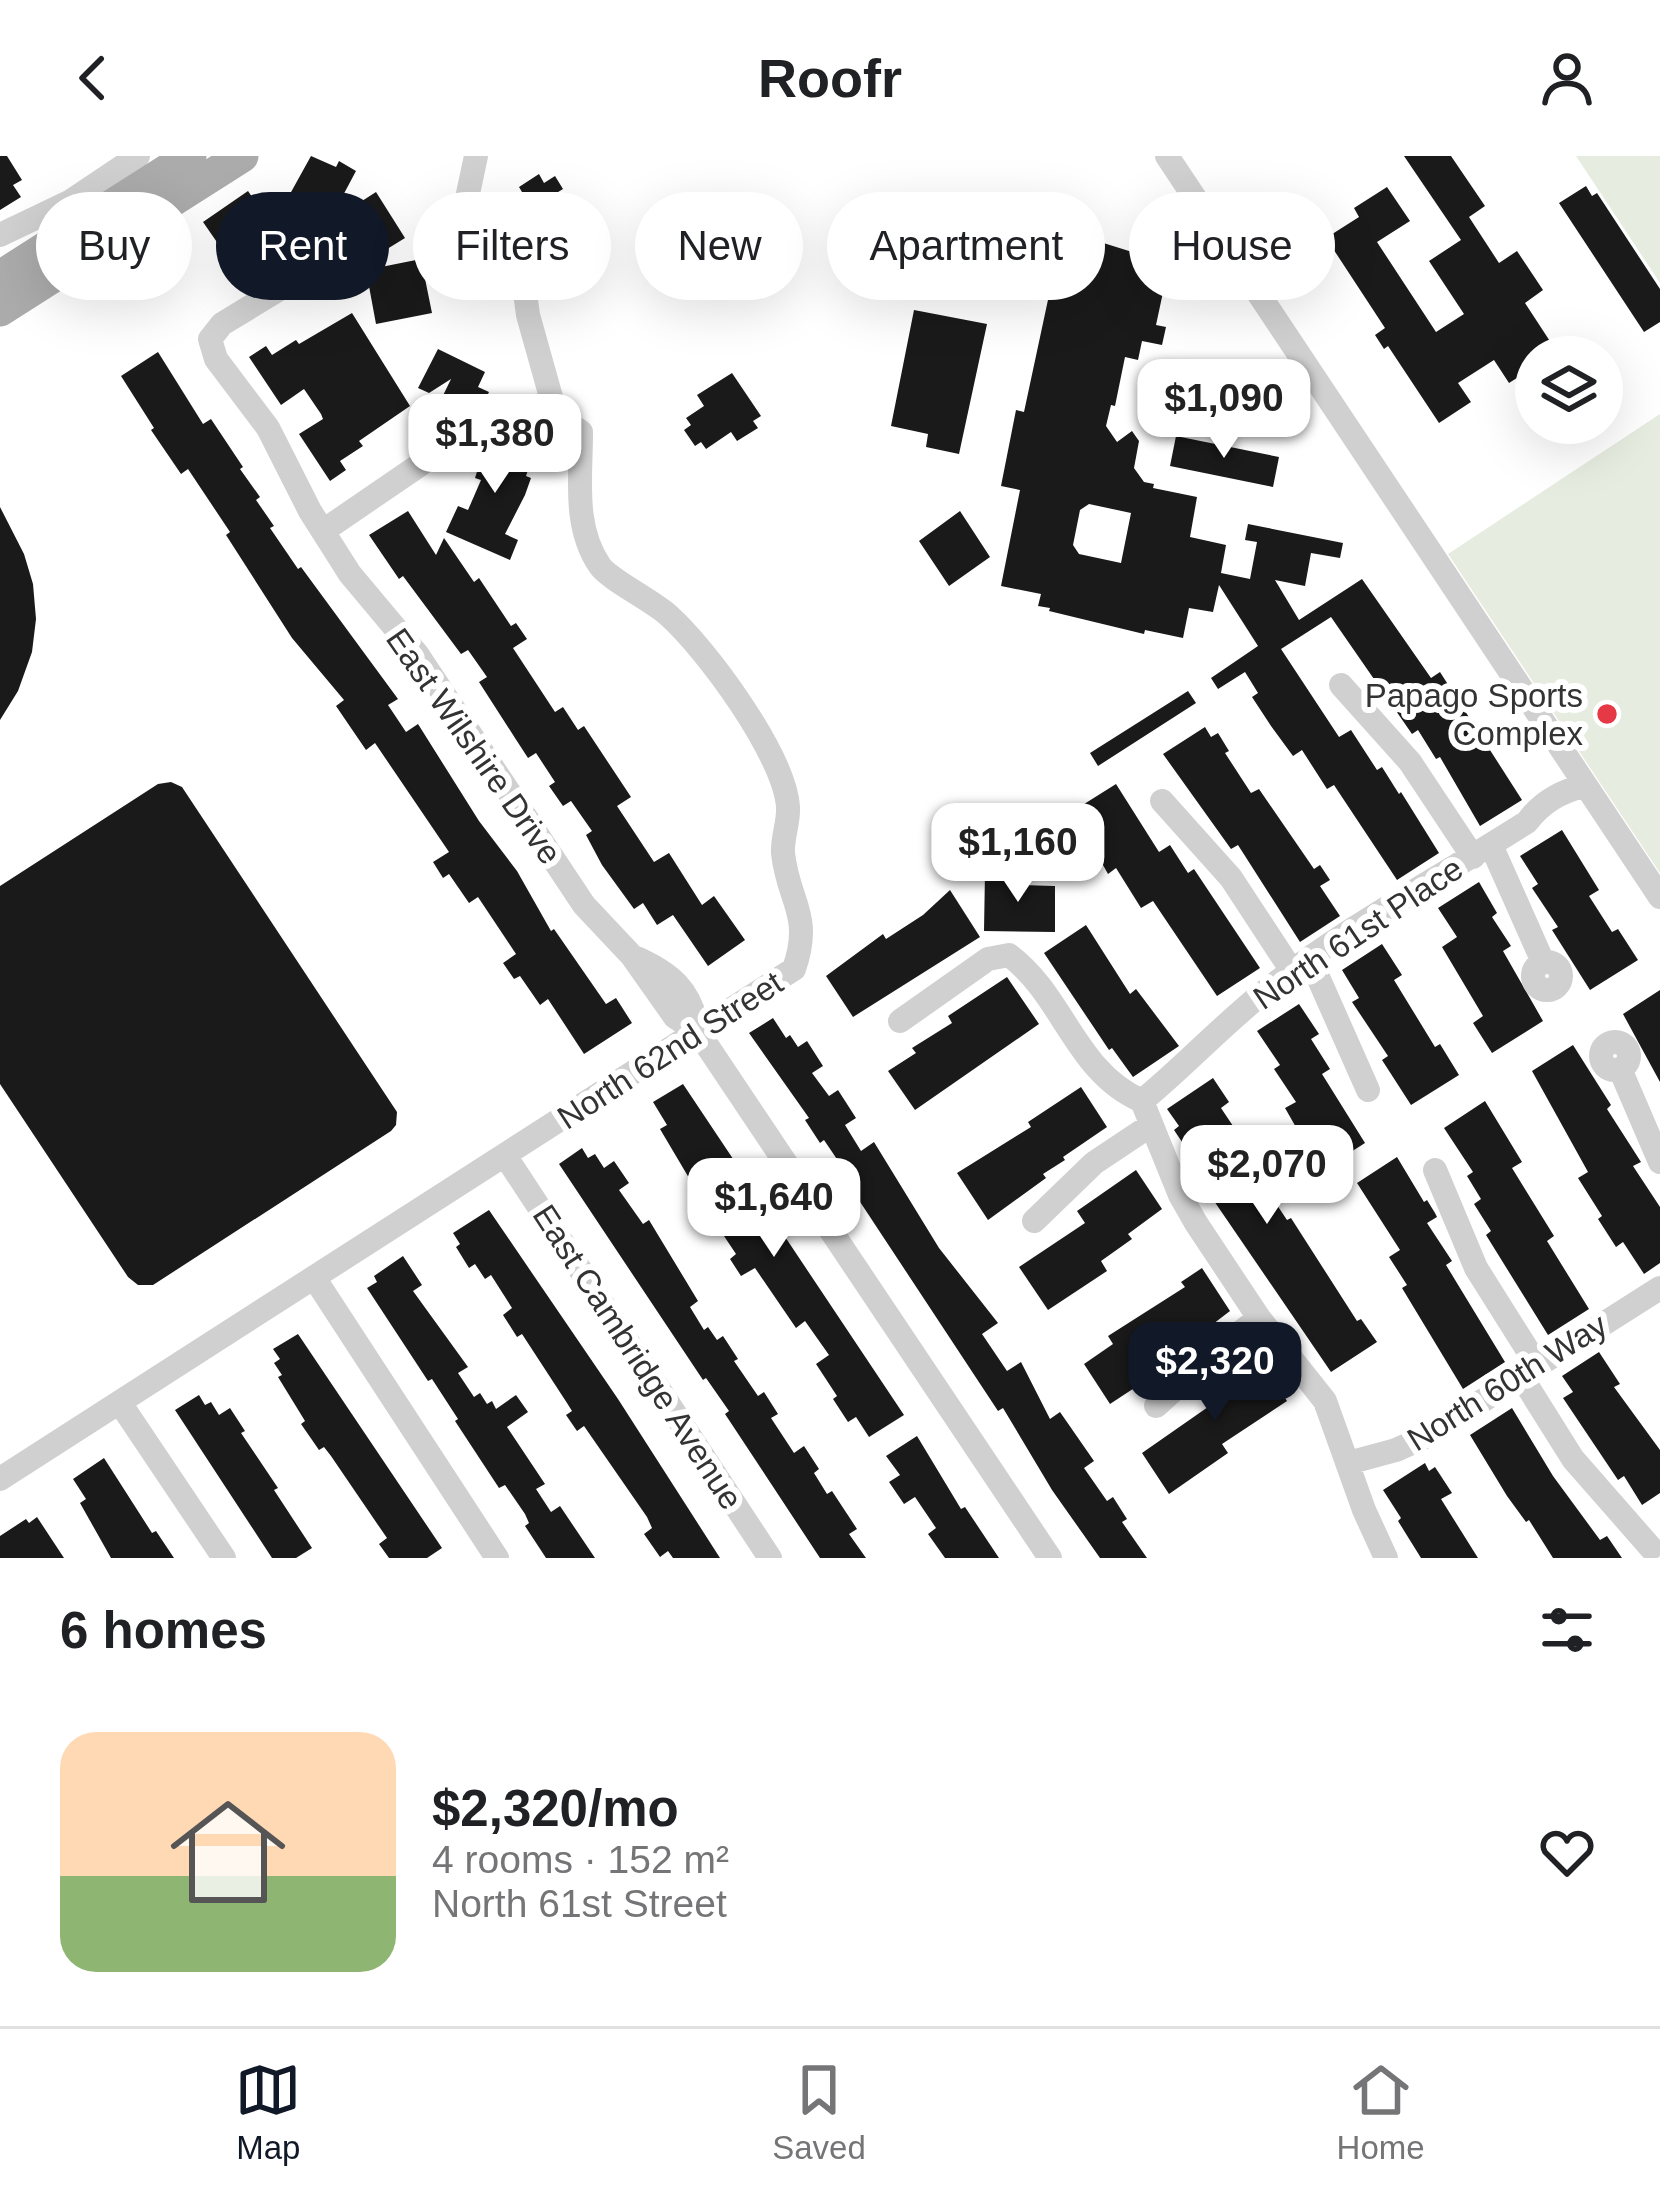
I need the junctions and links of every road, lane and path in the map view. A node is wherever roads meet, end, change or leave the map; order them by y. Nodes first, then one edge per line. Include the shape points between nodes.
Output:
1 (138, 156) edge
2 (190, 156) edge
3 (242, 156) edge
4 (476, 156) edge
5 (1167, 156) edge
6 (0, 235) edge
7 (4, 291) edge
8 (262, 300) edge
9 (421, 464) dead end
10 (323, 531) junction
11 (1341, 685) dead end
12 (1584, 785) junction
13 (1162, 801) dead end
14 (1482, 851) junction
15 (1660, 898) edge
16 (1543, 962) dead end
17 (1301, 965) junction
18 (900, 1021) dead end
19 (698, 1032) junction
20 (1619, 1069) dead end
21 (1368, 1090) dead end
22 (1147, 1113) junction
23 (506, 1157) junction
24 (1660, 1162) edge
25 (1436, 1170) dead end
26 (1034, 1221) dead end
27 (315, 1279) junction
28 (1660, 1288) edge
29 (1259, 1318) junction
30 (1529, 1371) junction
31 (120, 1402) junction
32 (1156, 1406) dead end
33 (1348, 1463) junction
34 (0, 1479) edge
35 (1651, 1548) dead end
36 (224, 1558) edge
37 (496, 1558) edge
38 (770, 1558) edge
39 (1050, 1558) edge
40 (1386, 1558) edge

1 - 6 street via 71,202
2 - 7 main road
3 - 7 main road
4 - 19 street, North 62nd Street via 466,203 476,227 522,270 556,415 581,432 581,526 602,570 693,637 772,754 788,805 783,853 802,915 794,969
5 - 12 street
8 - 10 street, East Wilshire Drive via 210,339
9 - 10 street
10 - 19 street, East Wilshire Drive via 417,655 584,905 694,1004
11 - 14 street
12 - 14 street, North 61st Place
12 - 15 street
13 - 17 street
14 - 16 street
14 - 17 street, North 61st Place
17 - 21 street
17 - 22 street, North 61st Place via 1243,1009
18 - 22 street via 988,959 1009,955 1029,970 1087,1060
19 - 23 street, North 62nd Street
19 - 39 street, East Wilshire Drive
20 - 24 street
22 - 26 street, North 61st Place
22 - 29 street via 1180,1195
23 - 27 street, North 62nd Street
23 - 38 street, East Cambridge Avenue
25 - 30 street
27 - 31 street, North 62nd Street
27 - 37 street
28 - 30 street, North 60th Way
29 - 32 street
29 - 33 street via 1325,1401
30 - 33 street, North 60th Way via 1427,1436
30 - 35 street via 1573,1459
31 - 34 street, North 62nd Street
31 - 36 street
33 - 40 street

